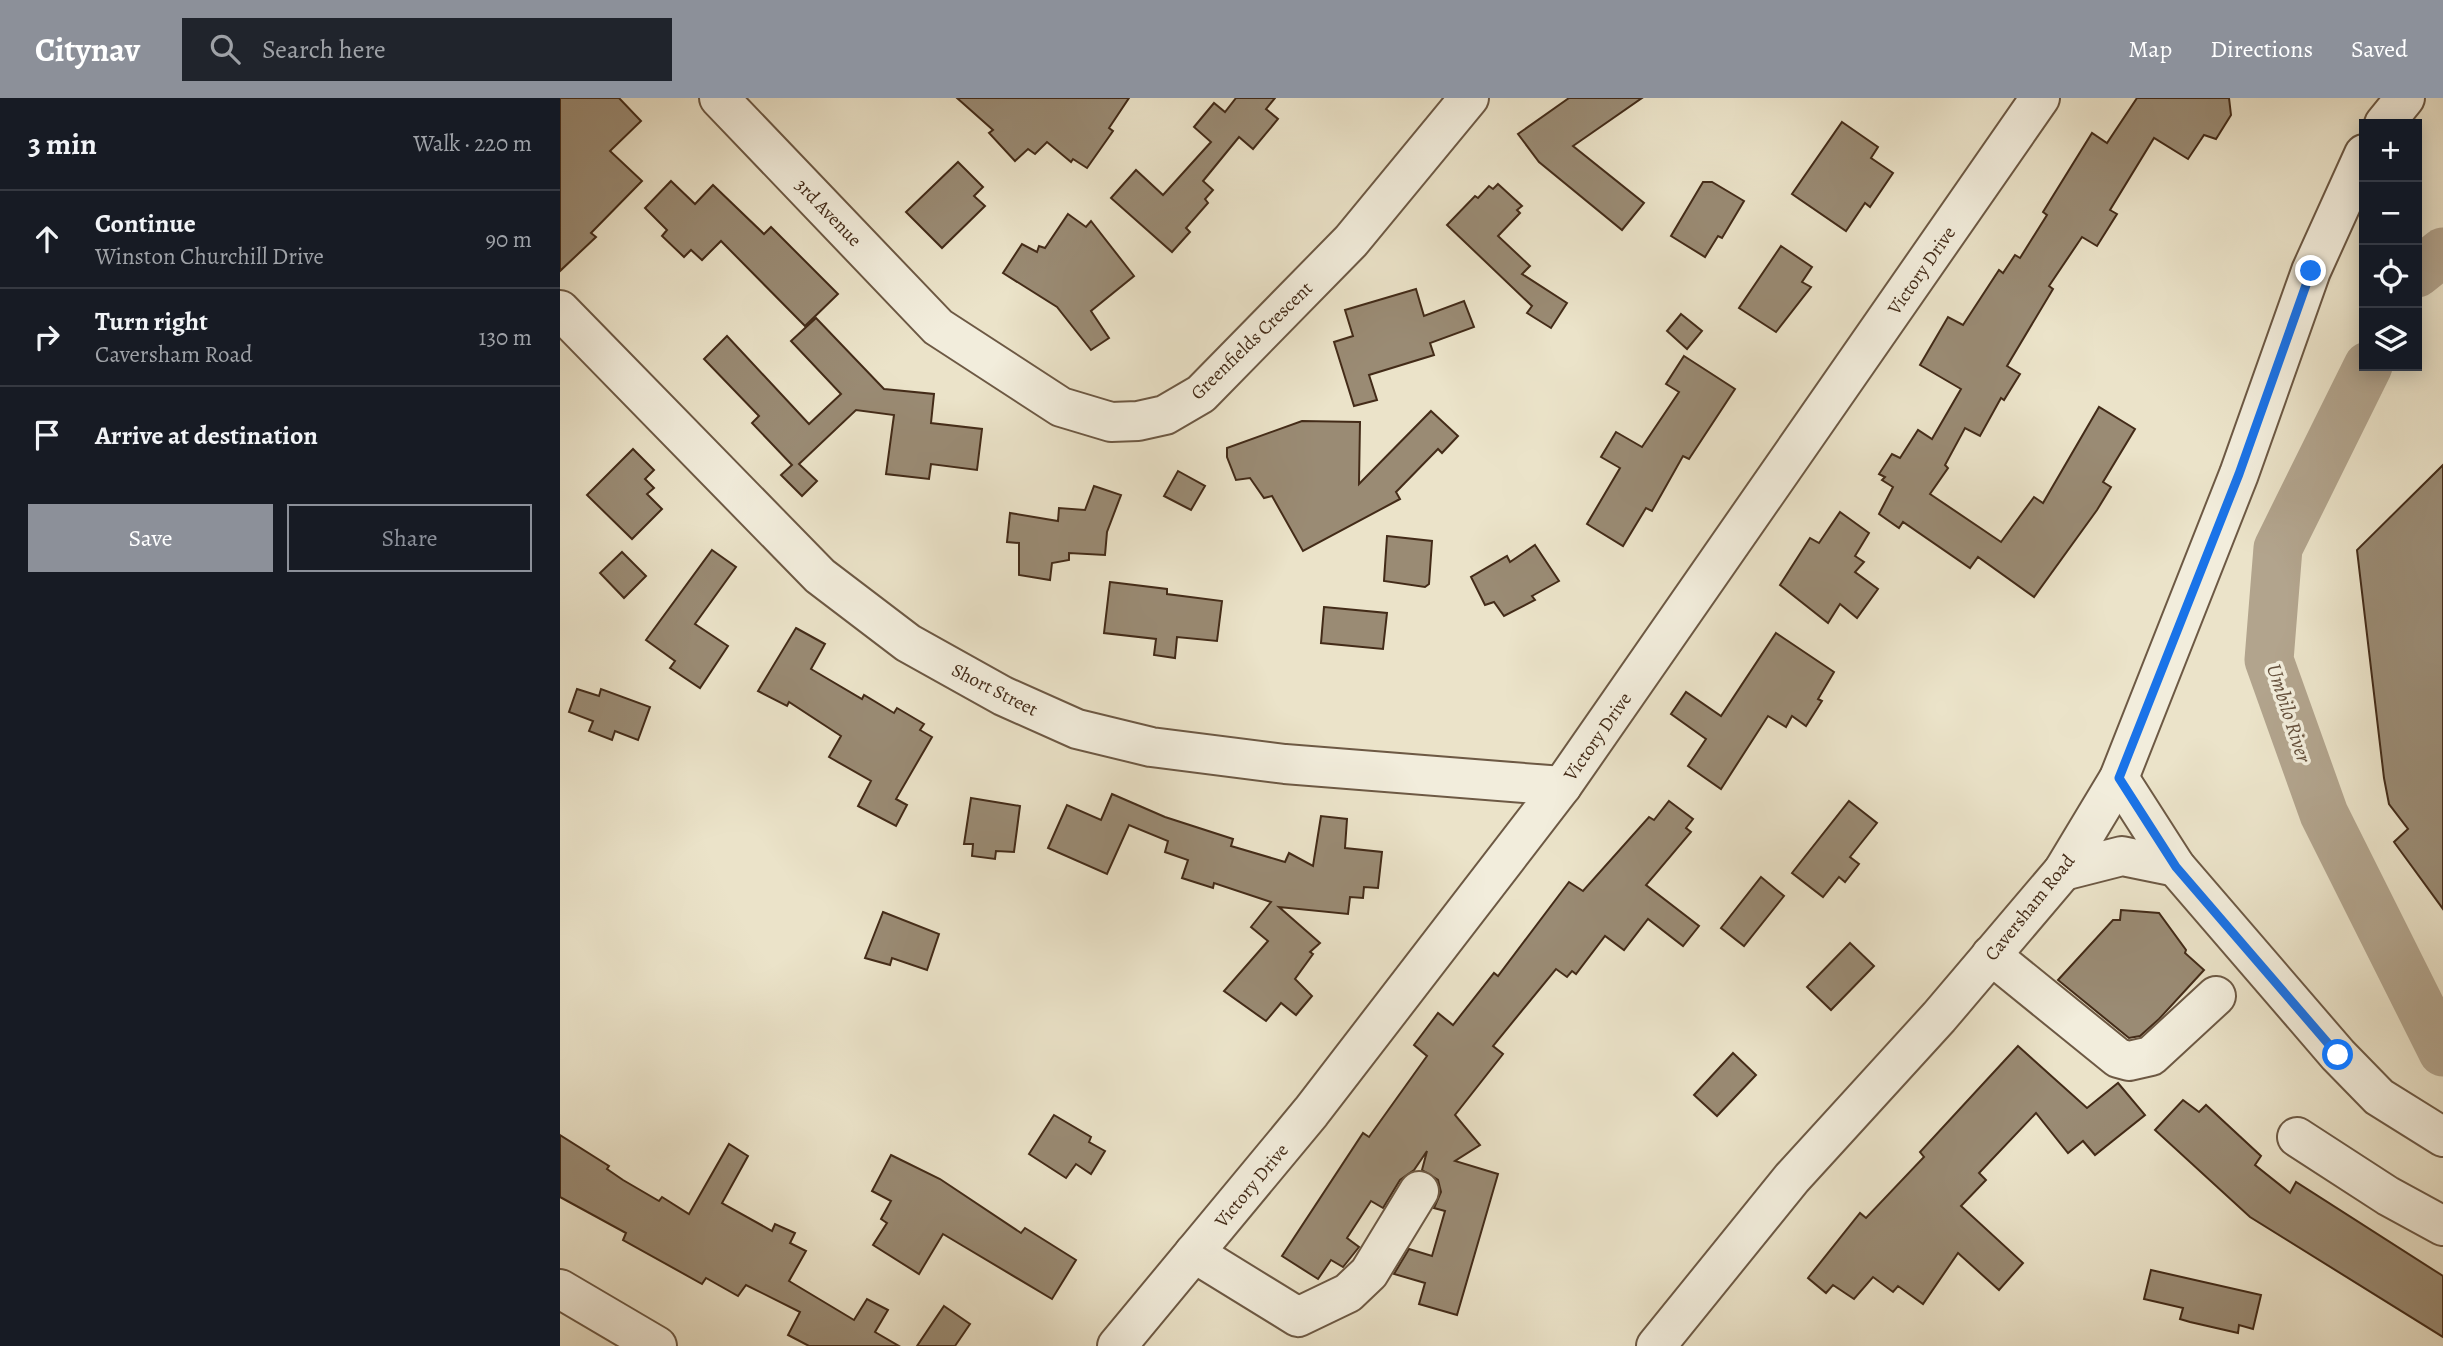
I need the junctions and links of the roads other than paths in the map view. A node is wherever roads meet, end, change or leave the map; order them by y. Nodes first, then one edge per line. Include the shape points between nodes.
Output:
1 (719, 98) edge
2 (1469, 98) edge
3 (2040, 98) edge
4 (2405, 98) edge
5 (2388, 119) edge
6 (2359, 165) edge
7 (560, 310) edge
8 (938, 327) joint
9 (2119, 778) junction
10 (1562, 786) junction
11 (2176, 867) junction
12 (2063, 871) junction
13 (1991, 955) junction
14 (2216, 996) dead end
15 (2297, 1137) dead end
16 (2443, 1137) edge
17 (1419, 1191) dead end
18 (2443, 1226) edge
19 (1194, 1253) junction
20 (560, 1289) edge
21 (1300, 1331) edge
22 (657, 1346) edge
23 (1117, 1346) edge
24 (1656, 1346) edge

1 - 8 street, 3rd Avenue
2 - 8 street, Greenfields Crescent via 1351,241 1201,394 1166,415 1111,422 1061,407
3 - 10 street, Victory Drive
4 - 5 street
6 - 9 street, Caversham Road via 2311,271 2239,474
7 - 10 street, Short Street via 820,576 908,643 1003,696 1077,729 1151,747 1285,764
9 - 11 street
9 - 12 street, Caversham Road
10 - 19 street, Victory Drive via 1311,1112
11 - 12 street via 2122,856
11 - 16 street via 2338,1055 2371,1088
12 - 13 street, Caversham Road
13 - 14 street via 2118,1058 2129,1061 2151,1056
13 - 24 street, Caversham Road via 1792,1178
15 - 18 street
17 - 21 street via 1369,1273
19 - 21 street
19 - 23 street, Victory Drive
20 - 22 street

